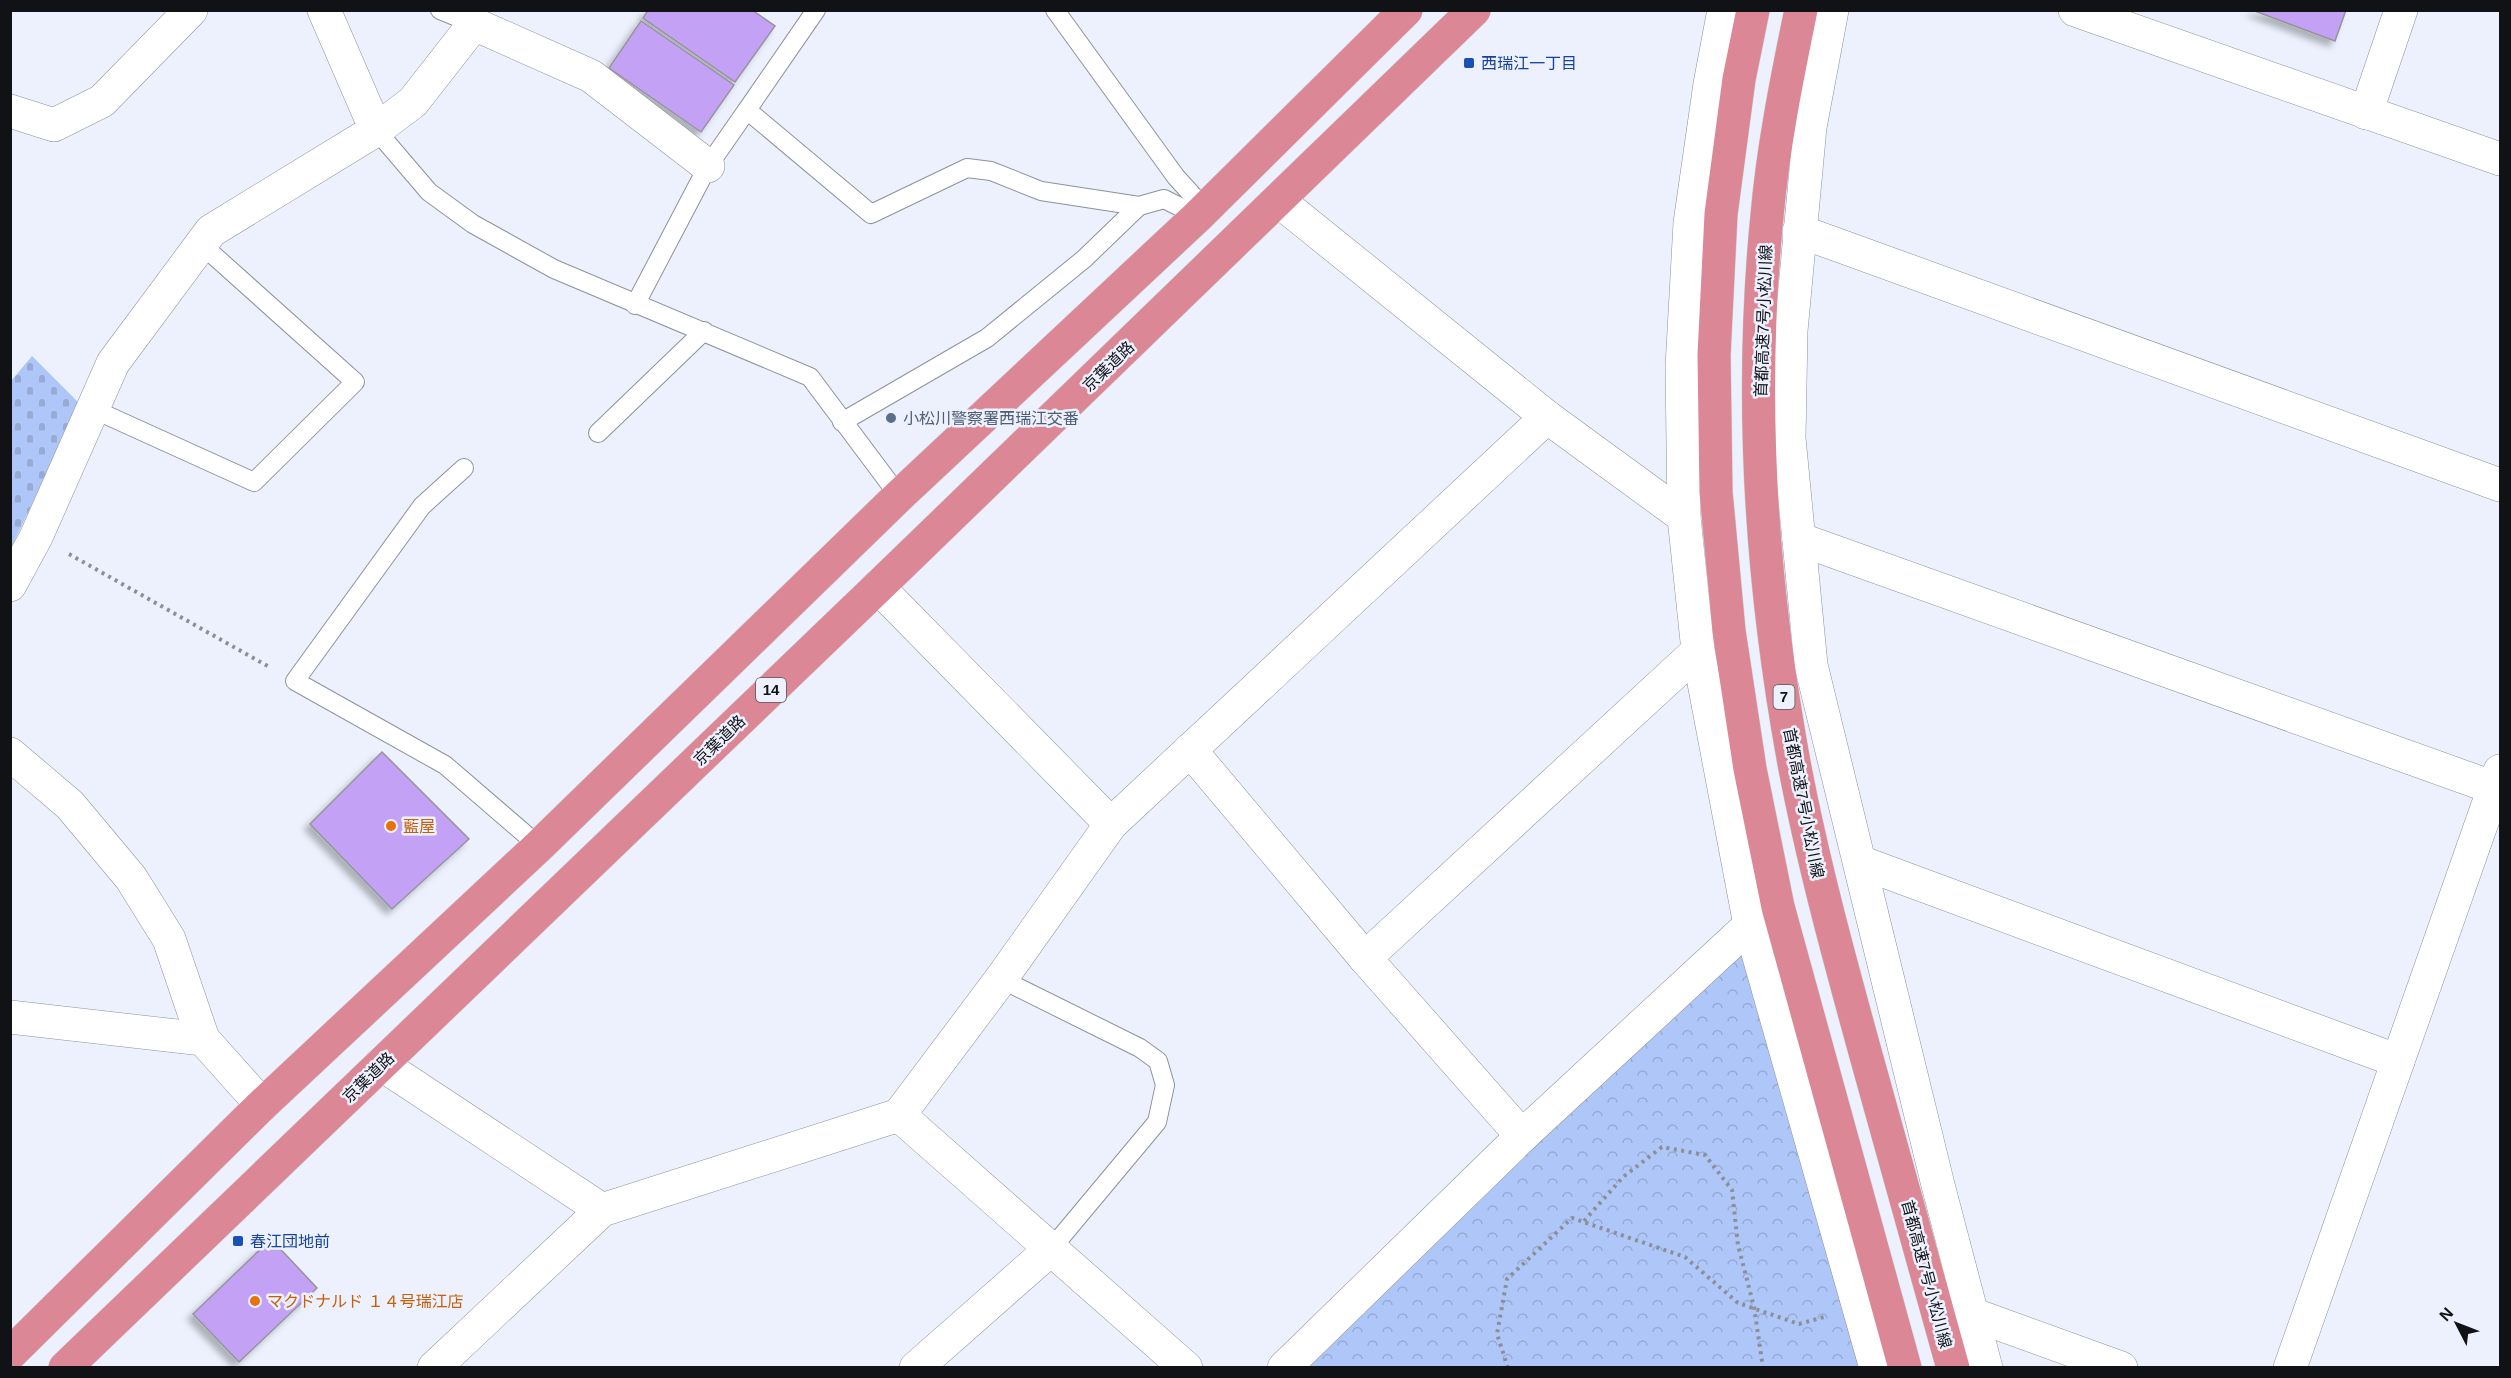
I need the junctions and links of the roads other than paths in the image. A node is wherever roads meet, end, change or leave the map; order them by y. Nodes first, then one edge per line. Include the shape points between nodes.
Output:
1 (191, 10) edge
2 (324, 10) edge
3 (440, 10) edge
4 (816, 10) edge
5 (1055, 10) edge
6 (1406, 10) edge
7 (1474, 10) edge
8 (1724, 10) edge
9 (1753, 10) edge
10 (1801, 10) edge
11 (1832, 10) edge
12 (2075, 10) edge
13 (2401, 10) edge
14 (478, 17) edge
15 (747, 110) junction
16 (10, 111) edge
17 (2366, 113) junction
18 (376, 130) junction
19 (2500, 159) edge
20 (708, 166) junction
21 (1279, 201) junction
22 (1139, 206) junction
23 (1201, 213) junction
24 (1799, 231) junction
25 (201, 244) junction
26 (635, 305) junction
27 (704, 331) junction
28 (93, 409) junction
29 (1547, 417) junction
30 (843, 422) junction
31 (598, 434) dead end
32 (464, 468) dead end
33 (2500, 486) edge
34 (899, 496) junction
35 (1684, 517) junction
36 (1799, 539) junction
37 (10, 585) edge
38 (878, 587) junction
39 (1698, 651) junction
40 (1190, 750) junction
41 (10, 754) edge
42 (2499, 783) edge
43 (1111, 824) junction
44 (539, 846) junction
45 (1860, 862) junction
46 (1750, 925) junction
47 (1365, 958) junction
48 (1001, 979) junction
49 (10, 1017) edge
50 (203, 1039) junction
51 (2398, 1061) junction
52 (381, 1064) junction
53 (262, 1105) junction
54 (899, 1115) junction
55 (1522, 1136) junction
56 (602, 1210) junction
57 (1051, 1249) junction
58 (1972, 1314) junction
59 (10, 1354) edge
60 (65, 1368) edge
61 (434, 1368) edge
62 (916, 1368) edge
63 (1186, 1368) edge
64 (1284, 1368) edge
65 (1876, 1368) edge
66 (1905, 1368) edge
67 (1953, 1368) edge
68 (1986, 1368) edge
69 (2121, 1368) edge
70 (2290, 1368) edge

1 - 16 street via 102,101 54,125
2 - 18 street
3 - 14 lane
4 - 15 lane
5 - 23 lane
6 - 23 highway
7 - 21 highway, 京葉道路 / 14
8 - 35 street via 1690,223 1682,367
9 - 66 highway via 1738,79 1721,214 1714,355 1716,492 1729,631 1750,769 1778,907
10 - 67 highway, 首都高速7号小松川線 / 7 via 1785,87 1767,216 1760,354 1761,487 1773,625 1794,763 1823,896
11 - 24 street via 1810,127
12 - 17 street
13 - 17 street
14 - 18 street via 413,102
14 - 20 street via 591,76
15 - 20 lane
15 - 22 lane via 871,214 967,168 991,171 1041,191
17 - 19 street
18 - 25 street via 211,231
18 - 26 lane via 429,192 473,224 554,269
20 - 26 lane
21 - 29 street
21 - 38 highway, 京葉道路 / 14
22 - 23 lane via 1164,199
22 - 30 lane via 1084,259 987,338
23 - 34 highway
24 - 33 street
24 - 36 street via 1791,331 1789,438
25 - 28 street via 113,363
25 - 28 lane via 355,382 254,482
26 - 27 lane
27 - 30 lane via 810,377
27 - 31 lane
28 - 37 street via 36,537
29 - 35 street
29 - 40 street
30 - 34 lane
32 - 44 lane via 422,506 295,681 446,765
34 - 44 highway
35 - 39 street
36 - 42 street
36 - 45 street via 1811,665
38 - 43 street
38 - 52 highway, 京葉道路 / 14
39 - 46 street
39 - 47 street
40 - 43 street
40 - 47 street
41 - 50 street via 70,805 131,878 169,939
42 - 51 street
43 - 48 street
44 - 53 highway
45 - 51 street
45 - 58 street
46 - 55 street
46 - 65 street
47 - 55 street
48 - 54 street
48 - 57 lane via 1140,1048 1158,1061 1164,1085 1157,1122
49 - 50 street
50 - 53 street
51 - 70 street
52 - 56 street
52 - 60 highway, 京葉道路 / 14
53 - 59 highway
54 - 56 street
54 - 57 street
55 - 64 street
56 - 61 street
57 - 62 street
57 - 63 street
58 - 68 street
58 - 69 street

